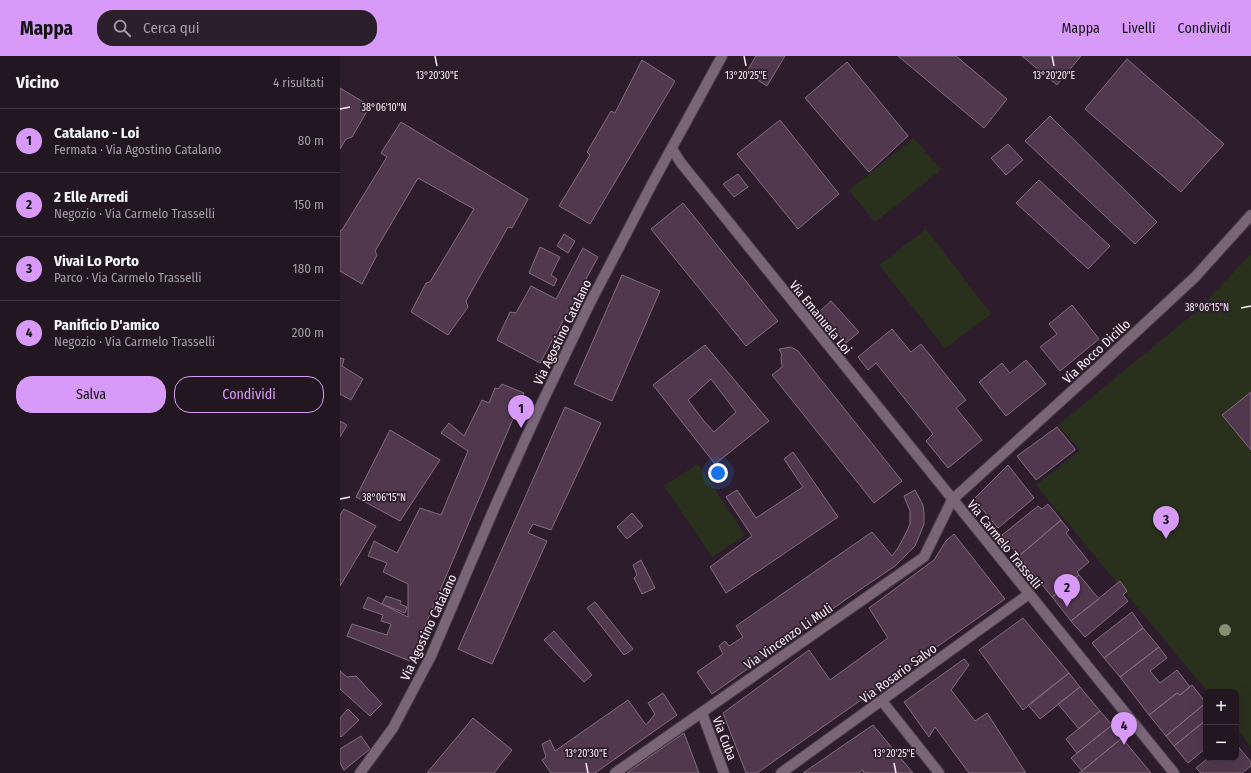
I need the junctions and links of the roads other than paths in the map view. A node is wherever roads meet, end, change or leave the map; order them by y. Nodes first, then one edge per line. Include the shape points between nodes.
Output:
1 (722, 56) edge
2 (672, 149) junction
3 (1251, 215) edge
4 (952, 500) junction
5 (1029, 594) junction
6 (882, 701) junction
7 (702, 713) junction
8 (360, 773) edge
9 (614, 773) edge
10 (724, 773) edge
11 (781, 773) edge
12 (940, 773) edge
13 (1174, 773) edge

1 - 2 street, Via Agostino Catalano
2 - 4 street, Via Emanuela Loi
2 - 8 street, Via Agostino Catalano via 589,305 540,407 431,656 393,728
3 - 4 street, Via Rocco Dicillo via 1195,277
4 - 5 street, Via Carmelo Trasselli
4 - 7 street, Via Vincenzo Li Muli via 924,557
5 - 6 street, Via Rosario Salvo
5 - 13 street, Via Carmelo Trasselli
6 - 11 street, Via Rosario Salvo
6 - 12 street
7 - 9 street, Via Vincenzo Li Muli
7 - 10 street, Via Cuba

